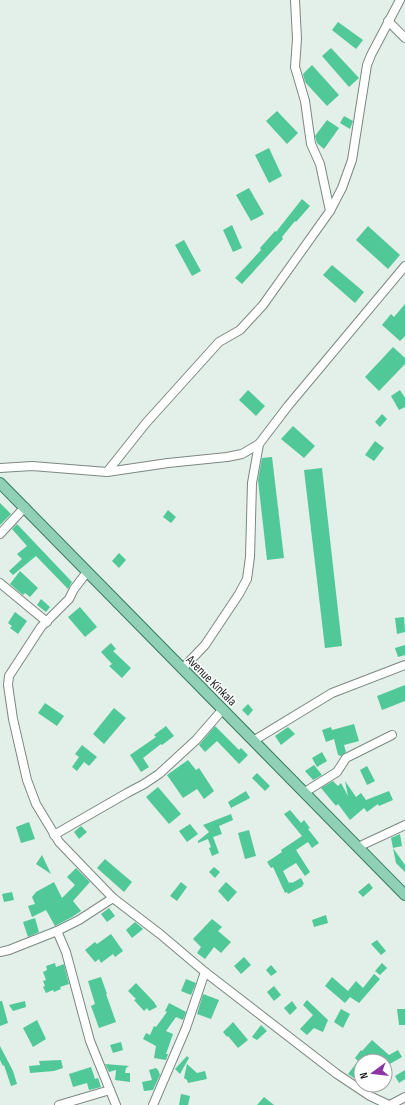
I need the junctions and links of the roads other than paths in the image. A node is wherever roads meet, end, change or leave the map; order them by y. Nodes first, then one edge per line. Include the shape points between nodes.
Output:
1 (295, 0) edge
2 (400, 0) edge
3 (388, 21) junction
4 (405, 38) edge
5 (330, 211) junction
6 (405, 266) edge
7 (259, 444) junction
8 (0, 468) edge
9 (107, 472) junction
10 (0, 483) edge
11 (25, 507) junction
12 (0, 534) edge
13 (87, 572) junction
14 (0, 583) edge
15 (47, 622) junction
16 (405, 665) edge
17 (182, 669) junction
18 (223, 709) junction
19 (392, 735) dead end
20 (253, 741) junction
21 (305, 792) junction
22 (405, 825) edge
23 (54, 835) junction
24 (358, 847) junction
25 (405, 895) edge
26 (113, 898) junction
27 (57, 931) junction
28 (0, 952) edge
29 (205, 972) junction
30 (110, 1090) junction
31 (405, 1097) edge
32 (59, 1105) edge
33 (116, 1105) edge
34 (154, 1105) edge
35 (390, 1105) edge

1 - 5 street via 295,67 305,101 311,144 320,164
2 - 3 street
3 - 4 street
3 - 5 street via 367,65 352,160
5 - 9 street via 263,305 240,330 219,342 146,423
6 - 7 street
7 - 9 street via 242,454 227,457
7 - 17 street via 252,483 250,558 246,579 205,645
8 - 9 street via 32,466
10 - 11 main road, Avenue Kinkala
11 - 12 street
11 - 13 main road, Avenue Kinkala
13 - 15 street via 69,599
13 - 17 main road, Avenue Kinkala
14 - 15 street
15 - 23 street via 41,627 9,676 8,685 27,780 36,804
16 - 20 street via 332,694
17 - 18 main road, Avenue Kinkala
18 - 20 main road, Avenue Kinkala
18 - 23 street via 196,740 159,774
19 - 21 street via 346,758 337,772
20 - 21 main road, Avenue Kinkala
21 - 24 main road, Avenue Kinkala
22 - 24 street
23 - 26 street
24 - 25 main road, Avenue Kinkala
26 - 27 street
26 - 29 street
27 - 28 street
27 - 30 street via 66,952 90,1041
29 - 34 street via 186,1028
29 - 35 street via 337,1074 370,1096
30 - 32 street
30 - 33 street
31 - 35 street

